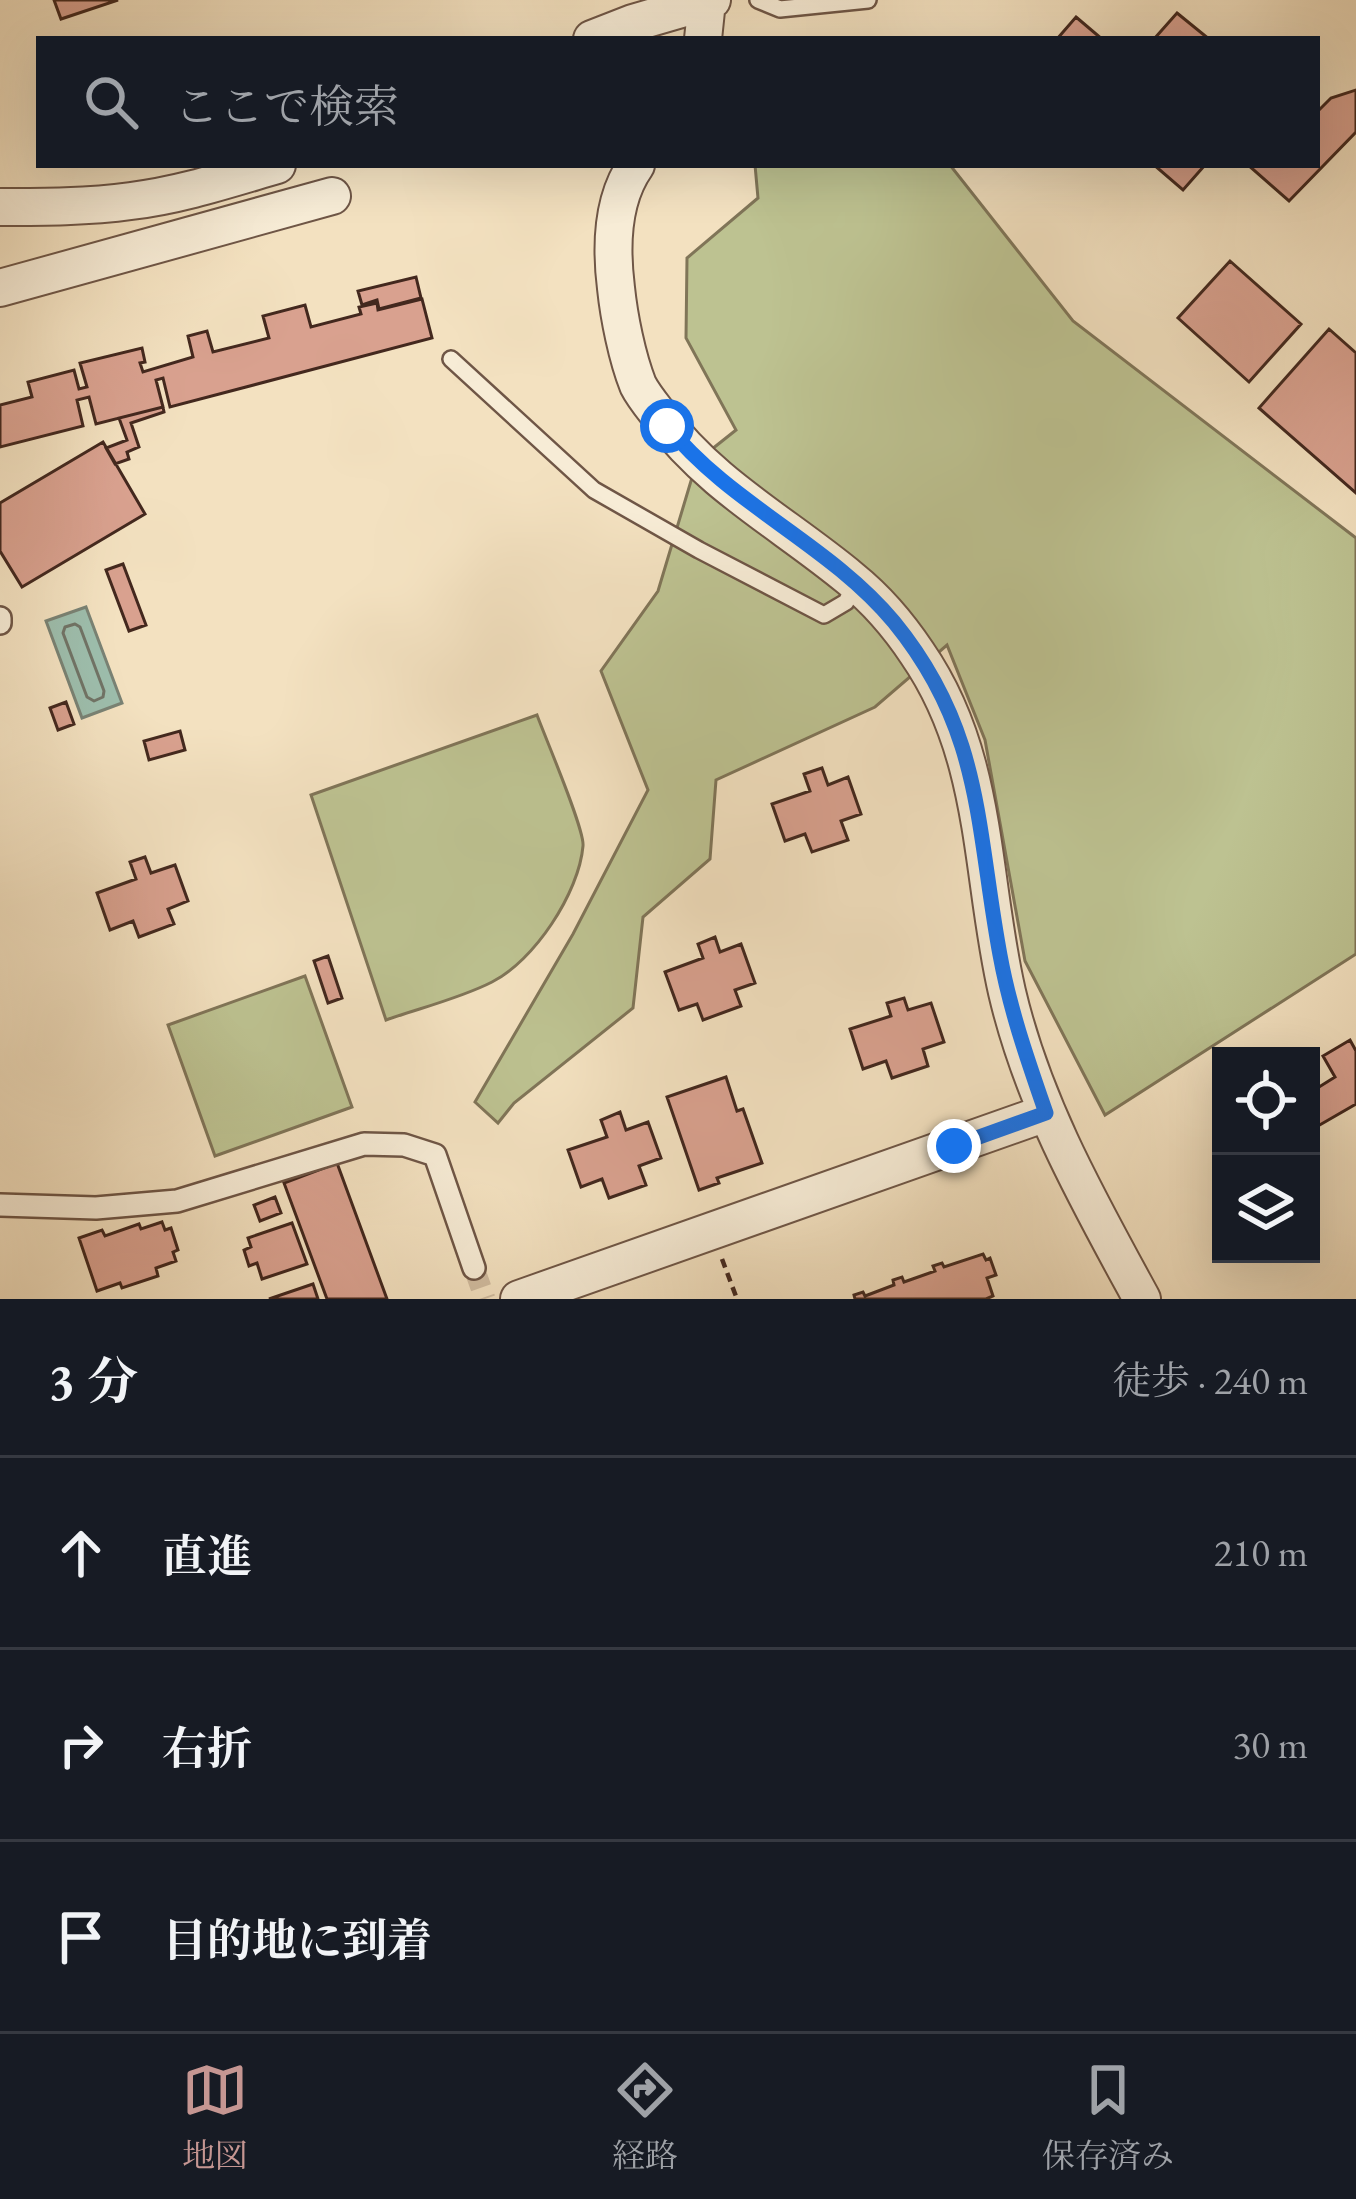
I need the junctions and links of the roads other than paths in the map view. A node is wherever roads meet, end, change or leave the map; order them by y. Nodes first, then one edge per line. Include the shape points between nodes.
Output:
1 (708, 0) edge
2 (758, 0) edge
3 (868, 0) edge
4 (600, 36) edge
5 (704, 36) edge
6 (267, 168) edge
7 (634, 168) edge
8 (0, 191) edge
9 (332, 196) dead end
10 (0, 207) edge
11 (50, 207) junction
12 (0, 288) edge
13 (451, 359) dead end
14 (856, 583) junction
15 (1046, 1113) junction
16 (0, 1205) edge
17 (474, 1268) tunnel mouth
18 (519, 1299) edge
19 (1142, 1299) edge

1 - 4 street
1 - 5 street
2 - 3 lane via 780,9
6 - 11 street via 131,202
7 - 14 street via 615,219 613,267 639,386 715,477
8 - 11 street
9 - 12 street
10 - 11 street
13 - 14 lane via 594,490 699,550 824,615 846,602
14 - 15 street via 917,652 964,746 1007,990
15 - 18 street
15 - 19 street
16 - 17 street via 177,1201 364,1144 404,1145 435,1155

